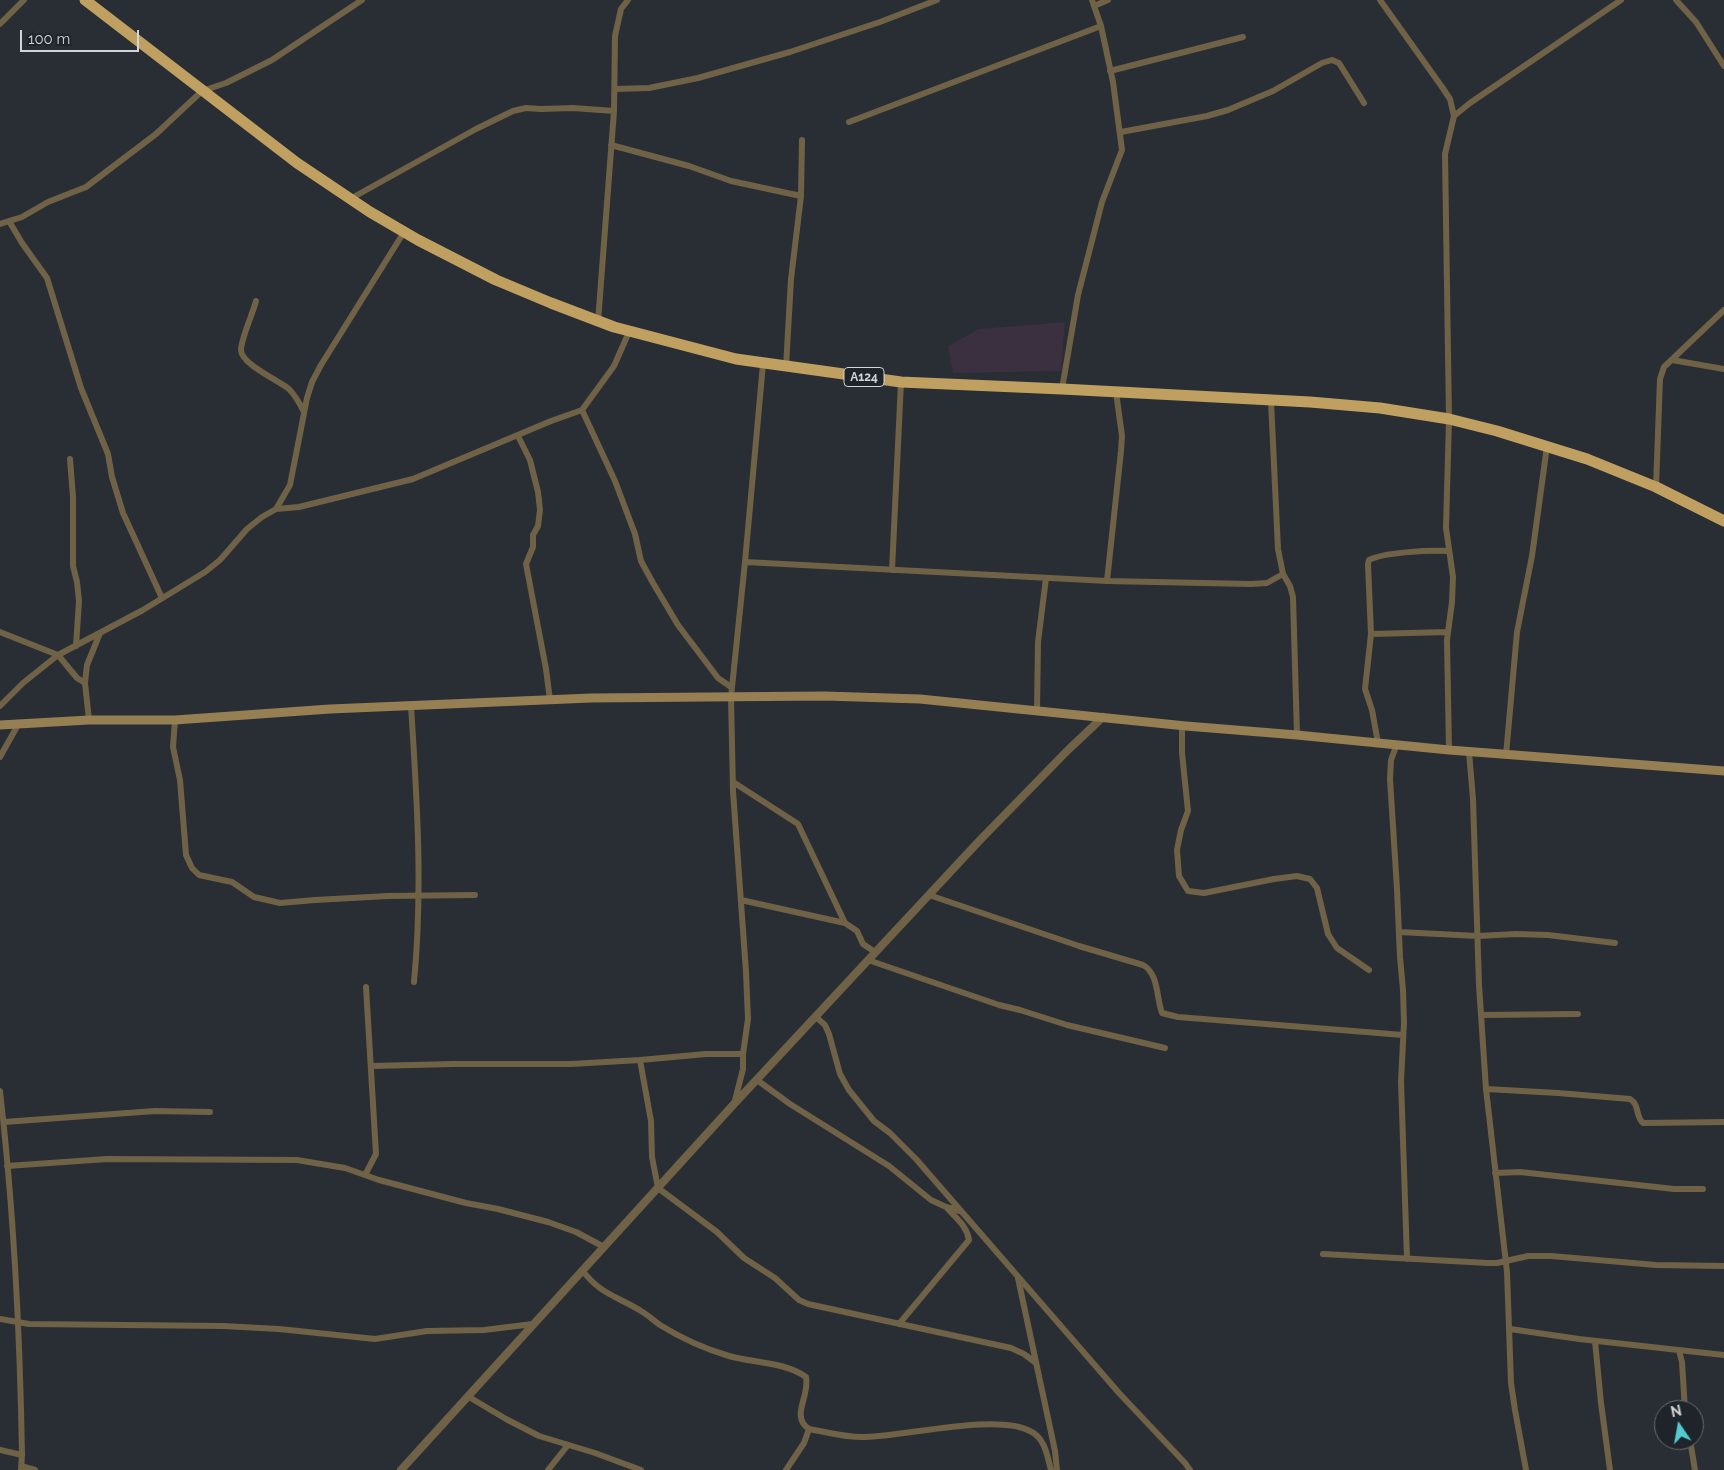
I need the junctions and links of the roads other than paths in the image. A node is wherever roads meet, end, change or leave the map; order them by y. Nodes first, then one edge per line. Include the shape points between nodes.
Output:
1 (24, 0) edge
2 (85, 0) edge
3 (362, 0) edge
4 (628, 0) edge
5 (937, 0) edge
6 (1108, 0) edge
7 (1380, 0) edge
8 (1621, 0) edge
9 (1676, 0) edge
10 (1093, 3) edge
11 (0, 24) edge
12 (1101, 26) junction
13 (1243, 37) dead end
14 (1724, 66) edge
15 (1110, 71) junction
16 (615, 89) junction
17 (202, 91) junction
18 (1364, 104) dead end
19 (614, 111) junction
20 (1454, 116) junction
21 (849, 122) dead end
22 (1121, 132) junction
23 (802, 140) dead end
24 (611, 145) junction
25 (801, 196) junction
26 (350, 199) junction
27 (9, 221) junction
28 (0, 224) edge
29 (404, 232) junction
30 (256, 301) dead end
31 (1723, 311) edge
32 (598, 322) junction
33 (629, 332) junction
34 (1672, 360) junction
35 (763, 364) junction
36 (786, 367) junction
37 (1724, 369) edge
38 (901, 382) junction
39 (1062, 389) junction
40 (1116, 392) junction
41 (1271, 401) junction
42 (582, 410) junction
43 (304, 412) junction
44 (1449, 419) junction
45 (518, 436) junction
46 (1548, 446) junction
47 (70, 459) dead end
48 (1656, 487) junction
49 (276, 509) junction
50 (1724, 521) edge
51 (1449, 551) junction
52 (745, 562) junction
53 (892, 570) junction
54 (1283, 574) junction
55 (1046, 578) junction
56 (1107, 580) junction
57 (162, 598) junction
58 (0, 632) edge
59 (1448, 632) junction
60 (100, 633) junction
61 (1372, 634) junction
62 (76, 646) junction
63 (58, 655) junction
64 (85, 683) junction
65 (731, 687) junction
66 (731, 697) junction
67 (550, 700) junction
68 (0, 706) edge
69 (411, 706) junction
70 (1037, 710) junction
71 (1103, 717) junction
72 (89, 720) junction
73 (175, 720) junction
74 (19, 723) junction
75 (0, 724) edge
76 (1182, 726) junction
77 (1296, 735) junction
78 (1378, 743) junction
79 (1397, 744) junction
80 (1449, 750) junction
81 (1468, 752) junction
82 (1506, 755) junction
83 (0, 757) edge
84 (1724, 771) edge
85 (733, 782) junction
86 (929, 895) junction
87 (420, 896) junction
88 (475, 896) dead end
89 (741, 900) junction
90 (845, 923) junction
91 (1400, 932) junction
92 (1478, 936) junction
93 (1614, 943) dead end
94 (875, 952) junction
95 (868, 960) junction
96 (1369, 970) dead end
97 (414, 982) dead end
98 (366, 987) dead end
99 (1578, 1014) dead end
100 (1481, 1015) junction
101 (816, 1017) junction
102 (1403, 1035) junction
103 (1165, 1048) dead end
104 (743, 1054) junction
105 (640, 1060) junction
106 (372, 1066) junction
107 (757, 1080) junction
108 (1486, 1089) junction
109 (0, 1091) edge
110 (734, 1104) junction
111 (210, 1112) dead end
112 (4, 1122) junction
113 (1724, 1122) edge
114 (3, 1139) edge
115 (8, 1166) junction
116 (1495, 1173) junction
117 (365, 1175) junction
118 (658, 1188) junction
119 (1703, 1189) dead end
120 (946, 1207) junction
121 (961, 1211) junction
122 (604, 1248) junction
123 (1323, 1254) dead end
124 (1407, 1259) junction
125 (1506, 1261) junction
126 (1724, 1266) edge
127 (582, 1270) junction
128 (1017, 1275) junction
129 (0, 1319) edge
130 (18, 1323) junction
131 (533, 1324) junction
132 (899, 1324) junction
133 (1510, 1328) junction
134 (1595, 1341) junction
135 (1679, 1351) junction
136 (1724, 1355) edge
137 (1036, 1363) junction
138 (469, 1397) junction
139 (1684, 1400) edge
140 (809, 1429) junction
141 (568, 1445) junction
142 (0, 1450) edge
143 (1691, 1450) edge
144 (22, 1455) junction
145 (21, 1468) edge
146 (35, 1470) edge
147 (401, 1470) edge
148 (548, 1470) edge
149 (640, 1470) edge
150 (786, 1470) edge
151 (1051, 1470) edge
152 (1057, 1470) edge
153 (1190, 1470) edge
154 (1526, 1470) edge
155 (1610, 1470) edge
156 (1694, 1470) edge

1 - 11 street
2 - 17 highway, A124
3 - 17 street via 272,60
4 - 16 street via 621,9 616,29
5 - 16 street via 799,49 698,78 649,88
6 - 10 street
7 - 20 street via 1442,86 1450,99
8 - 20 street
9 - 14 street via 1696,22
10 - 12 street
12 - 15 street
12 - 21 street
13 - 15 street
15 - 22 street
16 - 19 street
17 - 26 highway, A124
17 - 27 street via 156,134 86,187
18 - 22 street via 1339,62 1332,60 1228,110
19 - 24 street
19 - 26 street via 572,108 513,111
20 - 44 street via 1445,154
22 - 39 street via 1122,150 1102,202 1078,295
23 - 25 street
24 - 25 street via 731,181
24 - 32 street
25 - 36 street via 791,279
26 - 29 highway, A124
27 - 28 street
27 - 57 street via 47,278 81,388 108,454 123,512
29 - 32 highway, A124 via 496,280
29 - 43 street via 321,364
30 - 43 street via 242,353 246,361 290,390
31 - 34 street
32 - 33 highway, A124
33 - 35 highway, A124
33 - 42 street via 614,366
34 - 37 street
34 - 48 street via 1664,367 1660,379
35 - 36 highway, A124
35 - 52 street
36 - 38 highway, A124
38 - 39 highway, A124
38 - 53 street
39 - 40 highway, A124
40 - 41 highway, A124
40 - 56 street via 1122,436
41 - 44 highway, A124 via 1380,408
41 - 54 street via 1278,549
42 - 45 street
42 - 65 street via 615,480 641,561 684,633 718,678
43 - 49 street via 290,485
44 - 46 highway, A124
44 - 51 street via 1446,528
45 - 49 street via 413,479 299,507
45 - 67 street via 530,460 538,492 539,522 526,564
46 - 48 highway, A124
46 - 82 street via 1517,632
47 - 62 street via 74,497 73,566 79,601
48 - 50 highway, A124
49 - 57 street via 247,529 205,572
51 - 59 street via 1453,578
51 - 61 street via 1415,551 1369,560
52 - 53 street
52 - 65 street
53 - 55 street
54 - 56 street via 1268,583 1251,584
54 - 77 street via 1293,597
55 - 56 street
55 - 70 street via 1038,642
57 - 60 street
58 - 63 street
59 - 61 street
59 - 80 street
60 - 62 street
60 - 64 street via 88,664
61 - 78 street via 1365,689
62 - 63 street
63 - 64 street
63 - 68 street
64 - 72 street
65 - 66 street
66 - 67 main road
66 - 70 main road via 920,699
66 - 85 street
67 - 69 main road
69 - 73 main road
69 - 87 street
70 - 71 main road
71 - 76 main road
71 - 86 street
72 - 73 main road
72 - 74 main road
73 - 87 street via 173,747 180,780 186,855 192,868 200,875 232,882 254,897 280,903
74 - 75 main road
74 - 83 street
76 - 77 main road
76 - 96 street via 1188,811 1177,850 1179,876 1188,891 1204,894 1274,879 1297,876 1310,879 1317,888 1328,934 1337,948
77 - 78 main road
78 - 79 main road
79 - 80 main road
79 - 91 street via 1391,760 1390,779
80 - 81 main road
81 - 82 main road
81 - 92 street
82 - 84 main road
85 - 89 street
85 - 90 street via 798,824
86 - 94 street
86 - 102 street via 1143,965 1153,974 1162,1013 1187,1018
87 - 88 street
87 - 97 street
89 - 90 street
89 - 104 street via 748,1019
90 - 94 street via 857,931 864,944
91 - 92 street
91 - 102 street
92 - 93 street via 1548,935
92 - 100 street
94 - 95 street
95 - 101 street
95 - 103 street via 999,1005
98 - 106 street
99 - 100 street
100 - 108 street
101 - 107 street
101 - 121 street via 825,1025 840,1074 849,1090 874,1121 916,1159
102 - 124 street via 1401,1082
104 - 105 street
104 - 110 street via 743,1069
105 - 106 street
105 - 118 street
106 - 117 street via 376,1154
107 - 110 street
107 - 120 street via 889,1166 931,1200
108 - 113 street via 1630,1099 1636,1104 1639,1120 1643,1123
108 - 116 street
109 - 112 street
110 - 118 street
111 - 112 street via 155,1111
112 - 114 street
114 - 115 street
115 - 117 street via 107,1159 290,1159 345,1168
115 - 130 street
116 - 119 street via 1520,1172 1674,1190
116 - 125 street
117 - 122 street via 548,1222 576,1232
118 - 122 street
118 - 132 street via 800,1300
120 - 121 street
120 - 132 street via 962,1224 969,1240
121 - 128 street
122 - 127 street
123 - 124 street
124 - 125 street via 1488,1264
125 - 126 street via 1550,1256 1648,1265
125 - 133 street
127 - 131 street
127 - 140 street via 603,1292 641,1311 686,1340 719,1353 781,1367 806,1377 808,1387 800,1414
128 - 137 street
128 - 153 street
129 - 130 street
130 - 131 street via 223,1326 376,1340 427,1331 484,1330
130 - 144 street
131 - 138 street
132 - 137 street via 1011,1348
133 - 134 street
133 - 154 street via 1511,1383
134 - 135 street
134 - 155 street
135 - 136 street
135 - 139 street
137 - 152 street via 1056,1451
138 - 141 street via 539,1436
138 - 147 street
140 - 150 street
140 - 151 street via 865,1437 958,1426 1016,1426 1041,1438
141 - 148 street
141 - 149 street
142 - 144 street
143 - 156 street
144 - 145 street
145 - 146 street

